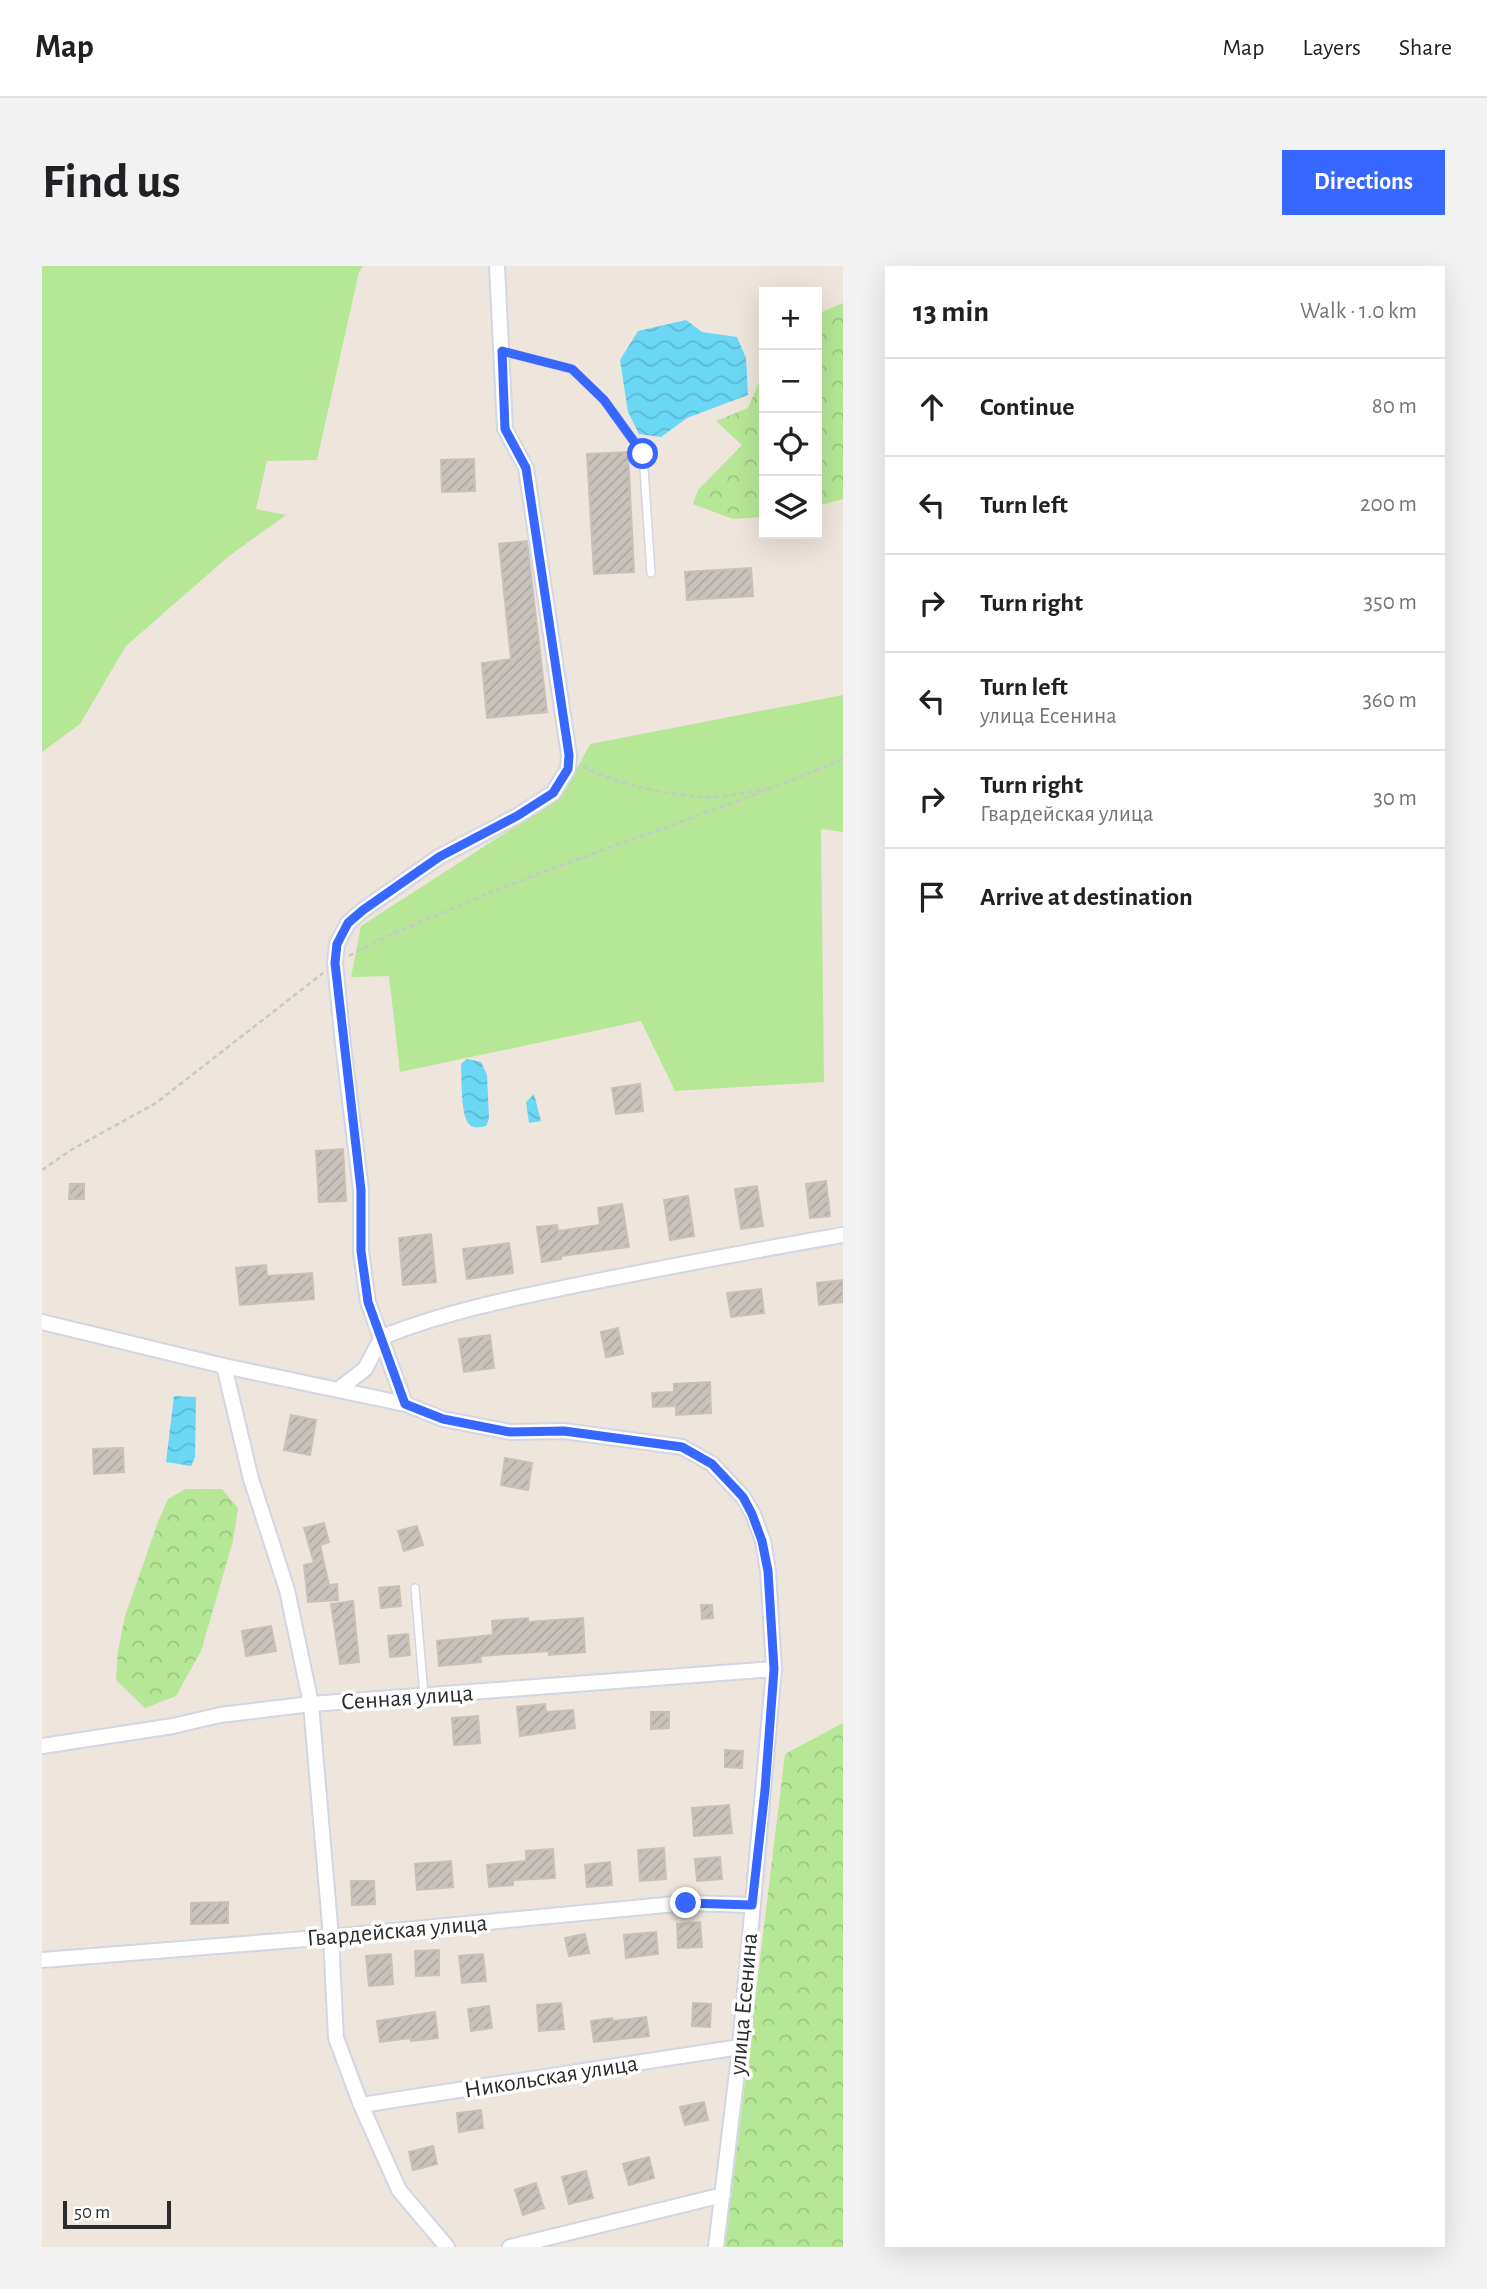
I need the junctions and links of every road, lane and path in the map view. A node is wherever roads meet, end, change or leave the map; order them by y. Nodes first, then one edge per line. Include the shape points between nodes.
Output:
1 (497, 266) edge
2 (502, 351) junction
3 (651, 573) dead end
4 (569, 755) junction
5 (843, 759) edge
6 (775, 788) junction
7 (335, 963) junction
8 (42, 1170) edge
9 (843, 1236) edge
10 (42, 1322) edge
11 (382, 1337) junction
12 (224, 1366) junction
13 (340, 1389) junction
14 (405, 1404) junction
15 (415, 1588) dead end
16 (774, 1669) junction
17 (424, 1695) junction
18 (311, 1704) junction
19 (42, 1746) edge
20 (752, 1905) junction
21 (331, 1937) junction
22 (42, 1960) edge
23 (740, 2046) junction
24 (361, 2105) junction
25 (723, 2195) junction
26 (447, 2247) edge
27 (510, 2247) edge
28 (716, 2247) edge

1 - 2 street
2 - 3 lane via 572,369 604,400 643,454
2 - 4 street via 505,429 526,468
4 - 6 path via 590,771 653,789 706,797
4 - 7 street via 568,769 553,793 439,857 348,923 337,944
5 - 6 path
6 - 7 path via 537,873 381,938
7 - 8 path via 156,1102
7 - 11 street via 361,1190 361,1251 368,1302
9 - 11 street via 534,1294 417,1323
10 - 12 street, улица Есенина
11 - 13 street via 365,1369
11 - 14 street
12 - 13 street, улица Есенина
12 - 18 street via 251,1479 287,1590
13 - 14 street, улица Есенина
14 - 16 street, улица Есенина via 443,1419 510,1432 564,1431 682,1447 712,1464 743,1497 762,1541
15 - 17 lane
16 - 17 street, Сенная улица
16 - 20 street, улица Есенина
17 - 18 street, Сенная улица
18 - 19 street, Сенная улица
18 - 21 street
20 - 21 street, Гвардейская улица via 686,1903
20 - 23 street, улица Есенина
21 - 22 street, Гвардейская улица
21 - 24 street via 336,2038
23 - 24 street, Никольская улица
23 - 25 street, улица Есенина
24 - 26 street via 399,2190
25 - 27 street
25 - 28 street, улица Есенина

